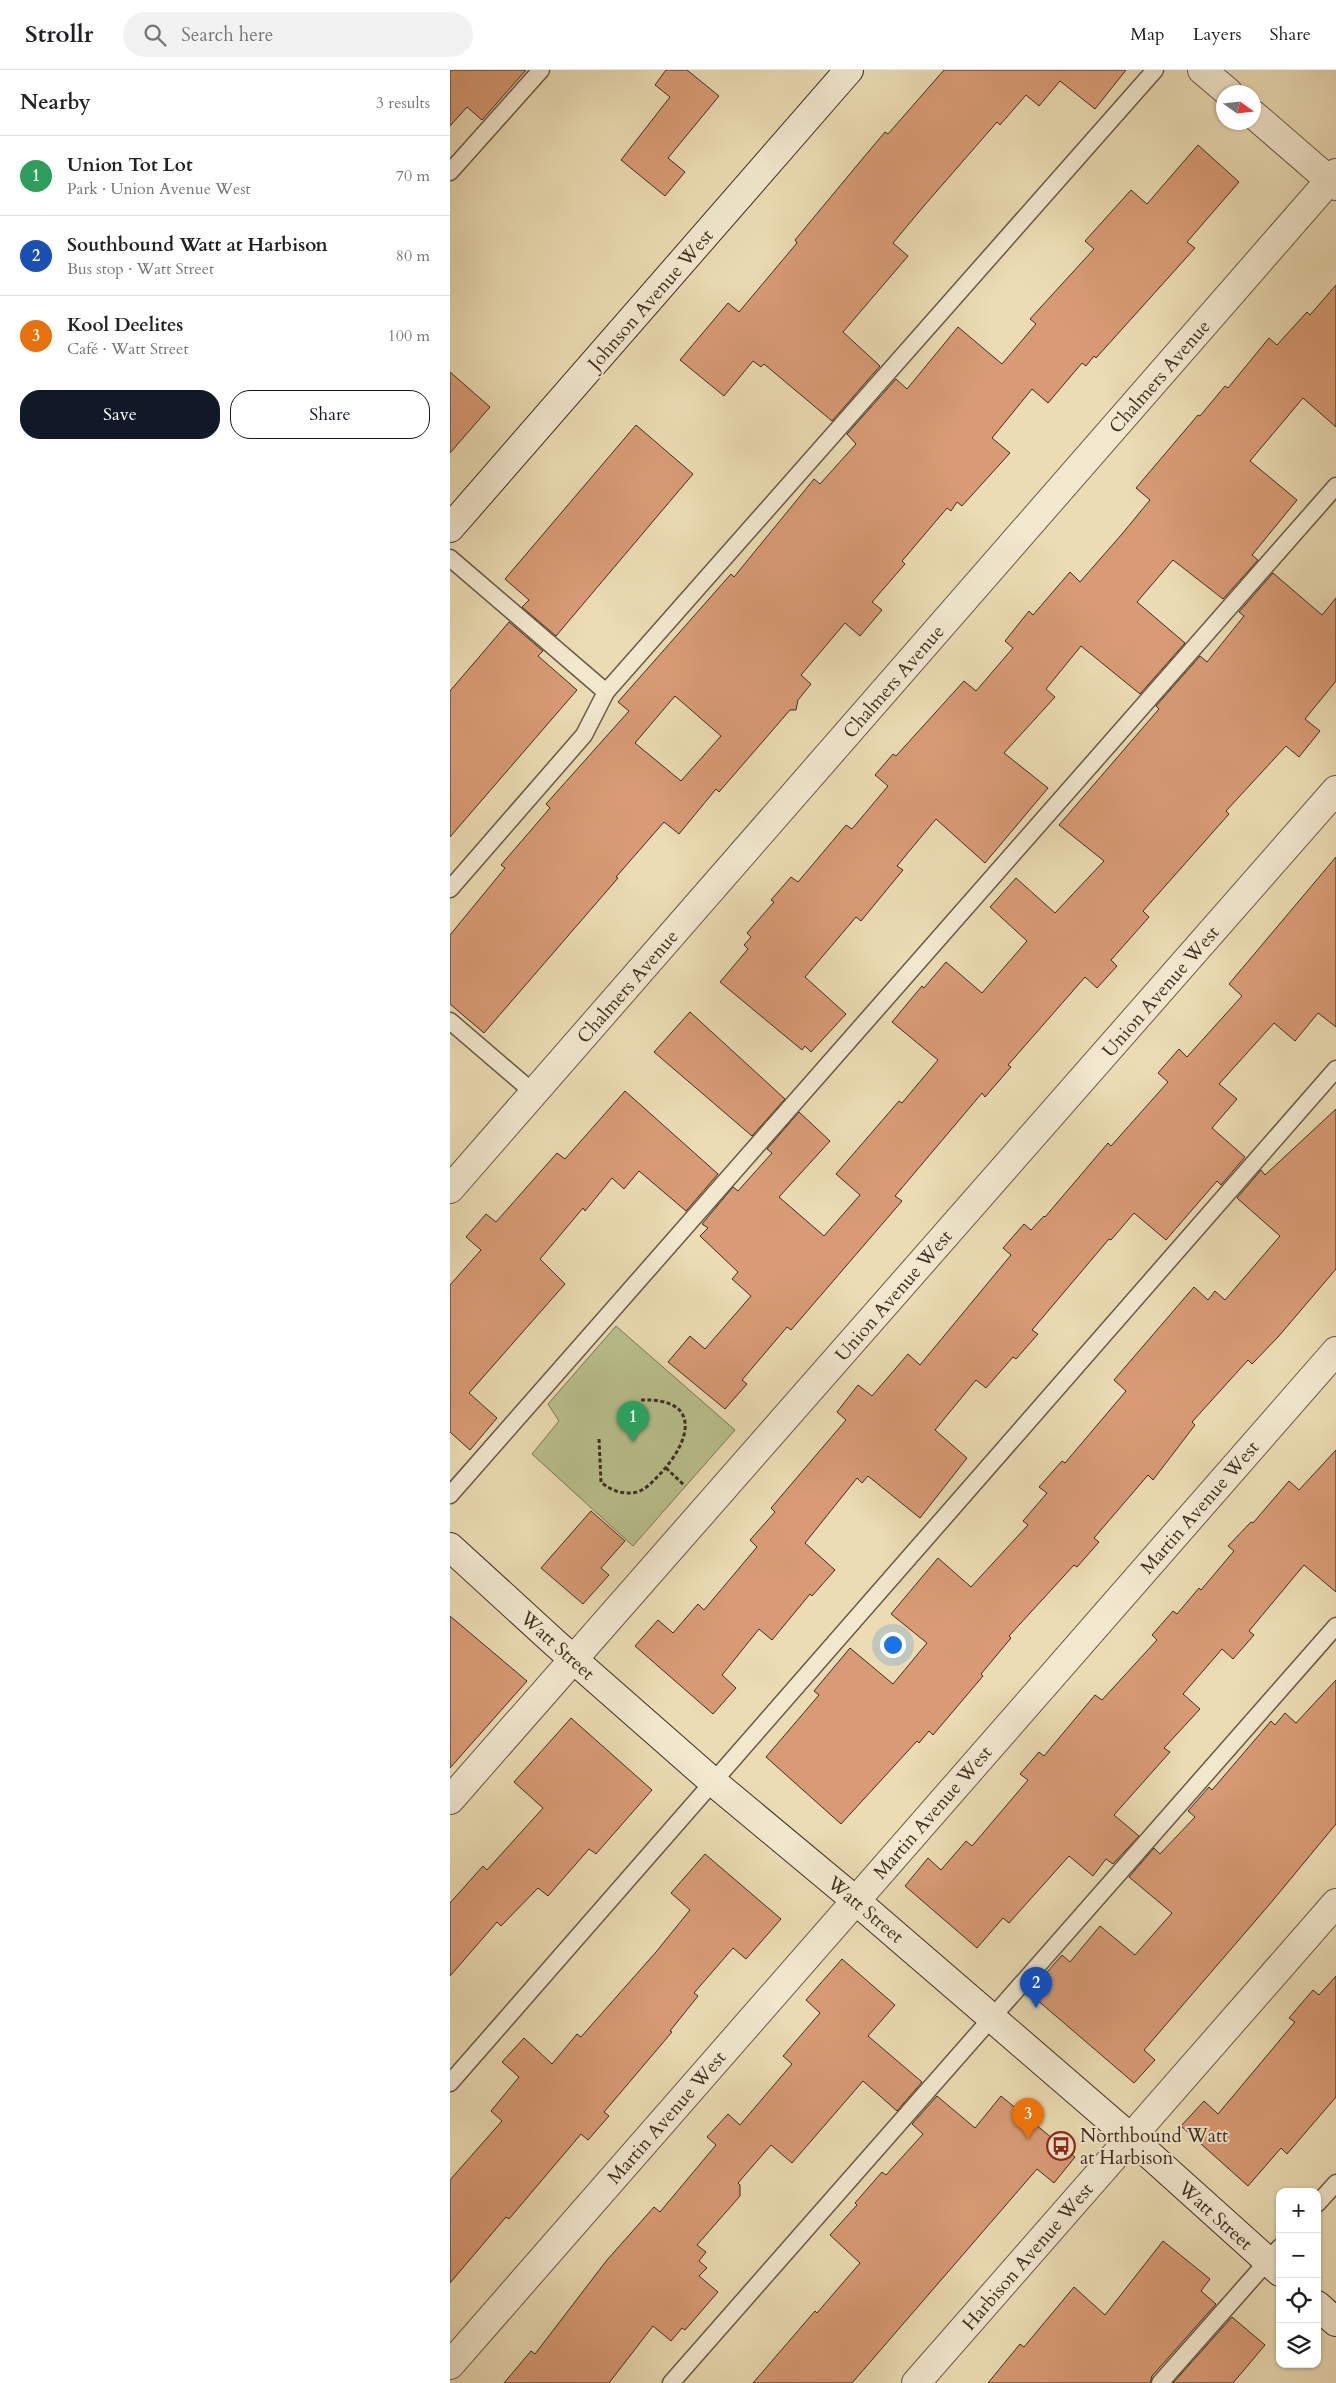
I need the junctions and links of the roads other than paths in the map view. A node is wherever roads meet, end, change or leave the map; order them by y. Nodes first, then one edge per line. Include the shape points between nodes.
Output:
1 (541, 70) edge
2 (850, 70) edge
3 (1155, 70) edge
4 (1202, 70) edge
5 (1220, 85) edge
6 (1261, 121) edge
7 (450, 172) edge
8 (1334, 180) edge
9 (1336, 486) edge
10 (450, 528) edge
11 (450, 558) edge
12 (606, 692) junction
13 (1336, 790) edge
14 (450, 889) edge
15 (450, 1021) edge
16 (1336, 1069) edge
17 (534, 1093) junction
18 (450, 1189) edge
19 (1336, 1350) edge
20 (450, 1495) edge
21 (450, 1547) edge
22 (1336, 1626) edge
23 (574, 1660) junction
24 (712, 1781) junction
25 (450, 1800) edge
26 (855, 1900) junction
27 (1336, 1903) edge
28 (992, 2018) junction
29 (450, 2083) edge
30 (1131, 2138) junction
31 (1336, 2183) edge
32 (1321, 2200) edge
33 (1276, 2260) edge
34 (1321, 2309) edge
35 (1336, 2322) edge
36 (450, 2365) edge
37 (671, 2383) edge
38 (916, 2383) edge
39 (1160, 2383) edge

1 - 7 lane
2 - 10 street, Johnson Avenue West
3 - 12 lane
4 - 5 street
6 - 8 street
8 - 17 street, Chalmers Avenue
9 - 20 lane
11 - 12 lane
12 - 14 lane via 584,735
13 - 23 street, Union Avenue West
15 - 17 lane
16 - 24 lane
17 - 18 street, Chalmers Avenue
19 - 26 street, Martin Avenue West
21 - 23 street, Watt Street
22 - 28 lane
23 - 24 street, Watt Street
23 - 25 street, Union Avenue West
24 - 26 street, Watt Street
24 - 29 lane
26 - 28 street, Watt Street
26 - 36 street, Martin Avenue West
27 - 30 street, Harbison Avenue West
28 - 30 street, Watt Street
28 - 37 lane
30 - 33 street, Watt Street
30 - 38 street, Harbison Avenue West
31 - 32 lane
33 - 39 lane
34 - 35 street

